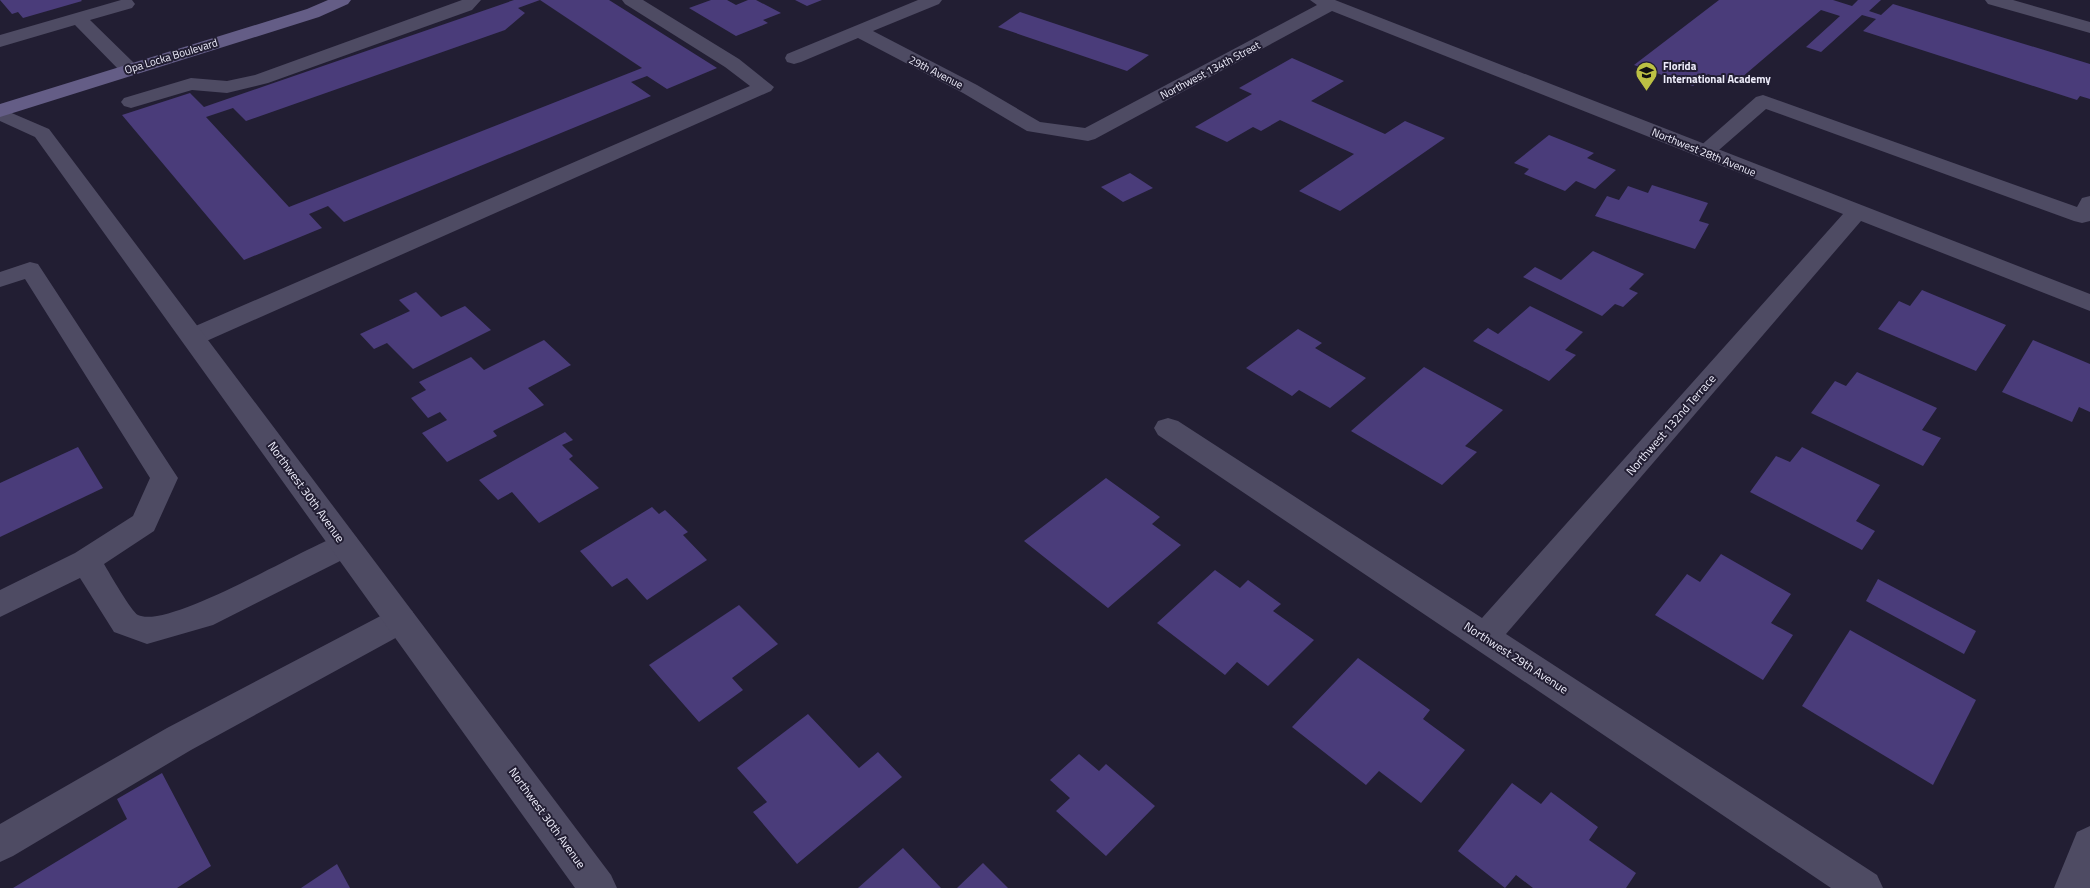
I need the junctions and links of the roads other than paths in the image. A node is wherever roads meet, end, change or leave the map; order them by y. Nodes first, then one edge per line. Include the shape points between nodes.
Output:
1 (342, 0) edge
2 (353, 0) edge
3 (472, 0) edge
4 (631, 0) edge
5 (933, 0) edge
6 (1994, 0) edge
7 (1325, 2) edge
8 (126, 4) dead end
9 (313, 14) junction
10 (78, 18) junction
11 (2090, 28) edge
12 (859, 31) junction
13 (0, 41) edge
14 (794, 58) dead end
15 (129, 69) junction
16 (131, 102) dead end
17 (0, 112) edge
18 (1088, 135) joint
19 (1705, 152) junction
20 (2090, 204) edge
21 (1856, 212) junction
22 (0, 280) edge
23 (2090, 303) edge
24 (193, 337) junction
25 (1168, 428) dead end
26 (345, 545) junction
27 (86, 561) junction
28 (0, 604) edge
29 (401, 620) junction
30 (1485, 637) junction
31 (0, 844) edge
32 (598, 888) edge
33 (1864, 888) edge

1 - 9 main road, Opa Locka Boulevard
2 - 9 main road
3 - 16 street via 466,6 261,79 227,87 191,84
4 - 24 street via 732,63 764,87
5 - 12 street
6 - 11 street
7 - 18 street, Northwest 134th Street
7 - 19 street, Northwest 28th Avenue
8 - 10 street
9 - 15 main road, Opa Locka Boulevard
10 - 13 street
10 - 15 street
12 - 14 street
12 - 18 street, 29th Avenue via 1034,126
15 - 17 main road, Opa Locka Boulevard
17 - 24 street, Northwest 30th Avenue via 42,133
19 - 20 street via 1763,101 2082,216
19 - 21 street, Northwest 28th Avenue
21 - 23 street, Northwest 28th Avenue
21 - 30 street, Northwest 132nd Terrace
22 - 27 street via 30,269 164,478 144,522
24 - 26 street, Northwest 30th Avenue
25 - 30 street, Northwest 29th Avenue
26 - 27 street via 202,616 147,631 125,623
26 - 29 street, Northwest 30th Avenue
27 - 28 street
29 - 31 street via 179,739
29 - 32 street, Northwest 30th Avenue
30 - 33 street, Northwest 29th Avenue

